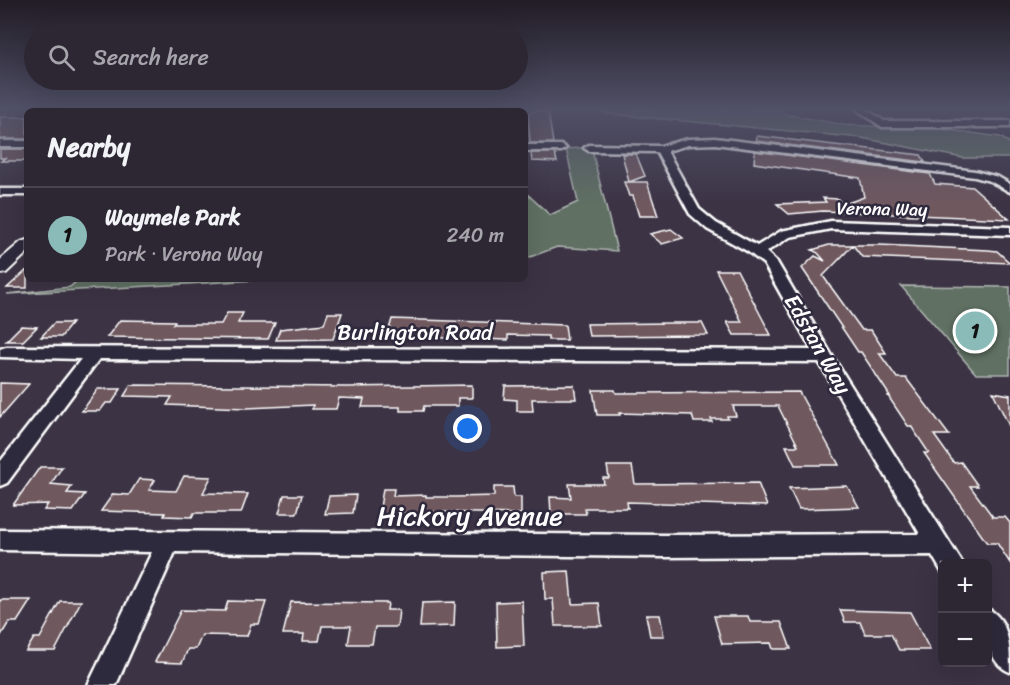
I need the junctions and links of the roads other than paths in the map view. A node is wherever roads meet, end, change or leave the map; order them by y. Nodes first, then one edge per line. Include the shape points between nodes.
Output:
1 (0, 144) edge
2 (24, 144) edge
3 (528, 148) edge
4 (561, 148) dead end
5 (589, 148) dead end
6 (661, 149) junction
7 (1010, 189) edge
8 (0, 192) edge
9 (24, 192) edge
10 (1010, 231) edge
11 (24, 247) edge
12 (758, 251) junction
13 (7, 257) edge
14 (0, 269) edge
15 (6, 353) dead end
16 (95, 353) junction
17 (824, 356) junction
18 (0, 477) edge
19 (0, 540) edge
20 (168, 542) junction
21 (945, 554) edge
22 (992, 630) edge
23 (1010, 659) edge
24 (102, 685) edge

1 - 2 street
3 - 4 street
5 - 6 street
6 - 7 street via 715,141 975,174
6 - 12 street, Edstan Way via 700,218 720,233
8 - 9 street
10 - 12 street, Verona Way via 815,227 786,234
11 - 13 street
12 - 17 street, Edstan Way via 770,262
13 - 14 street
15 - 16 street, Burlington Road
16 - 17 street, Burlington Road
16 - 18 street
17 - 21 street, Edstan Way
19 - 20 street, Hickory Avenue
20 - 21 street, Hickory Avenue via 652,546
20 - 24 street
22 - 23 street

